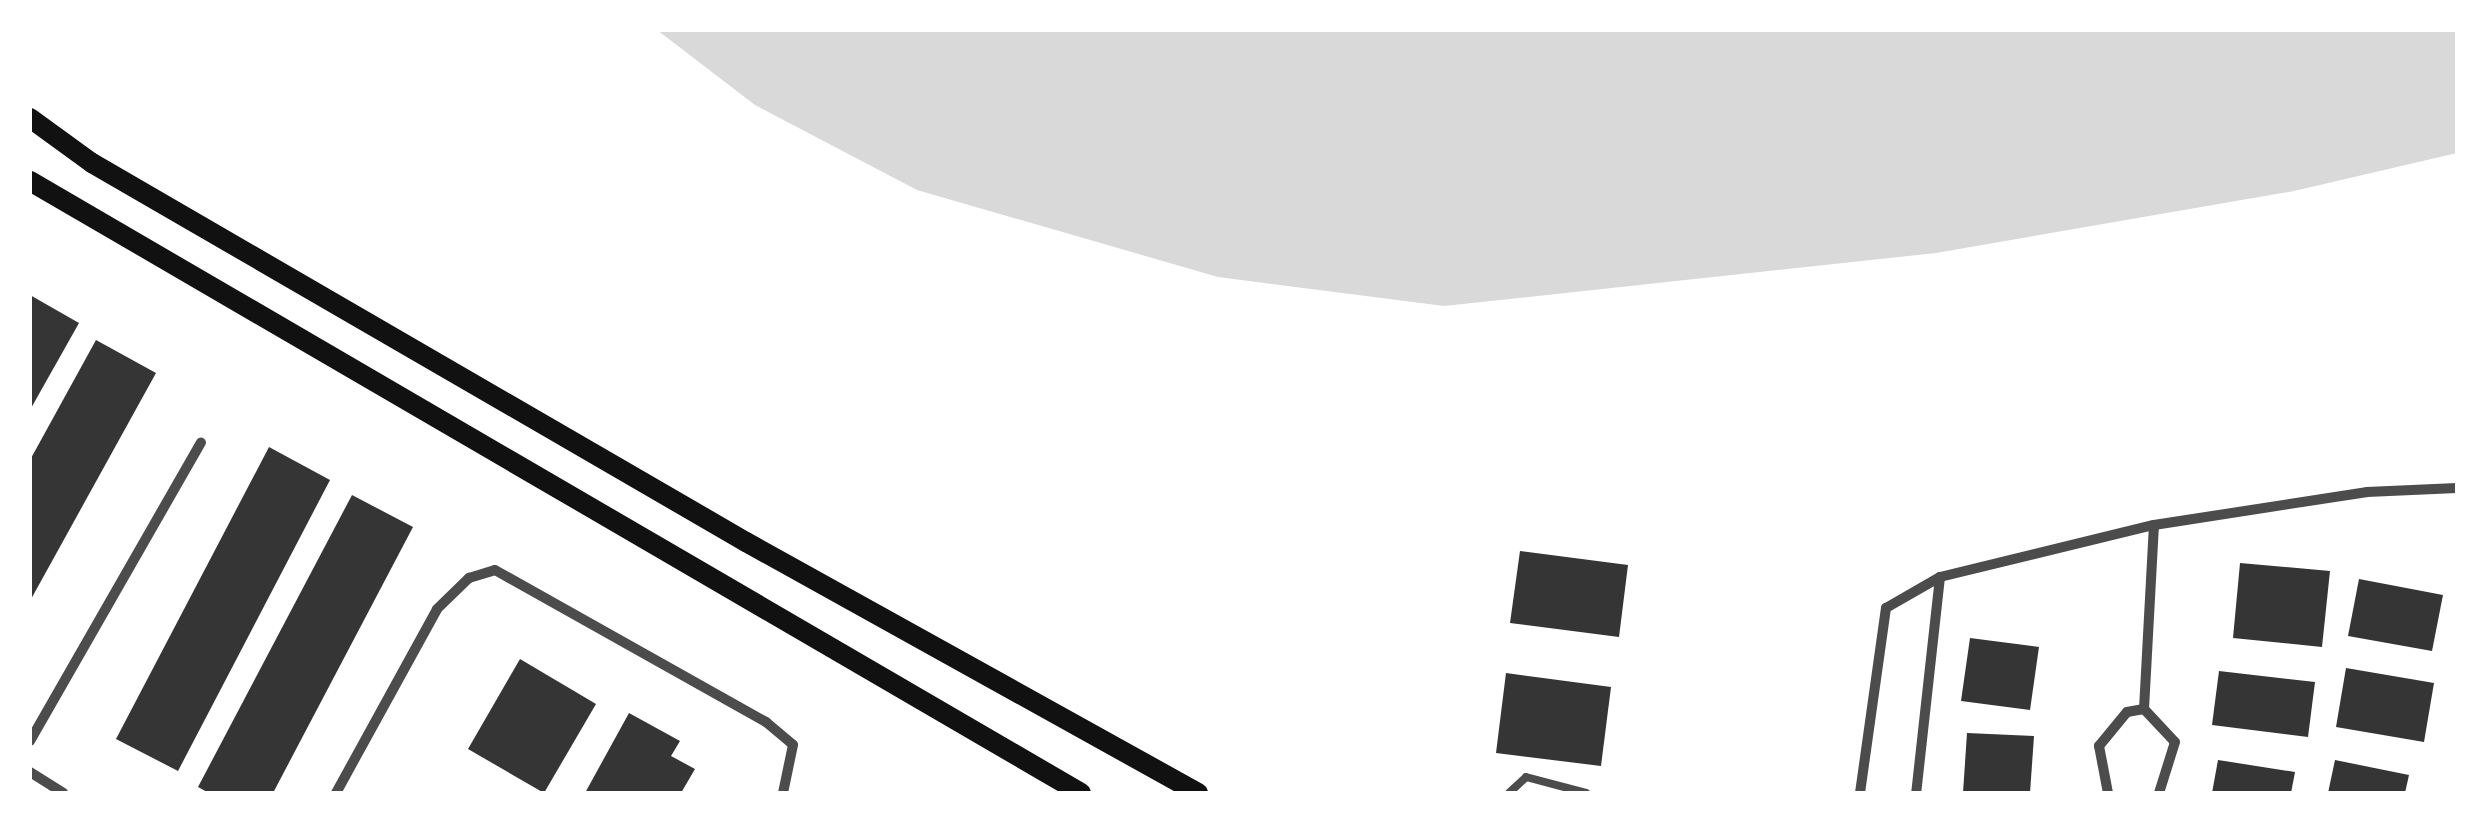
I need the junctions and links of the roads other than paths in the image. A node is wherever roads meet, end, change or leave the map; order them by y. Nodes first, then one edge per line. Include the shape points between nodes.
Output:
1 (30, 118) edge
2 (30, 180) edge
3 (201, 443) dead end
4 (2457, 488) edge
5 (2154, 525) junction
6 (1940, 577) junction
7 (2144, 709) junction
8 (30, 742) edge
9 (30, 772) edge
10 (63, 793) edge
11 (336, 793) edge
12 (783, 793) edge
13 (1081, 793) edge
14 (1198, 793) edge
15 (1509, 793) edge
16 (1586, 793) edge
17 (1860, 793) edge
18 (1916, 793) edge
19 (2108, 793) edge
20 (2159, 793) edge

1 - 14 main road via 92,164
2 - 13 main road
3 - 8 street
4 - 5 street
5 - 6 street
5 - 7 street
6 - 17 street via 1886,608
6 - 18 street
7 - 19 street via 2127,712 2099,746
7 - 20 street via 2175,742
9 - 10 street
11 - 12 street via 438,609 469,578 495,570 766,722 793,745
15 - 16 lane via 1526,777

